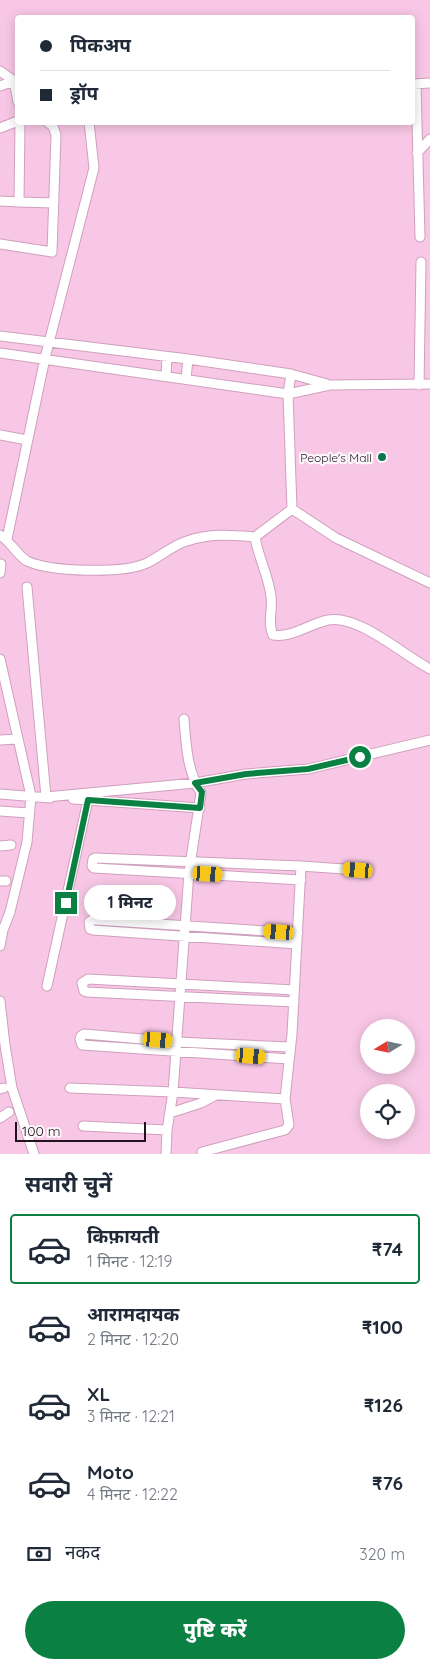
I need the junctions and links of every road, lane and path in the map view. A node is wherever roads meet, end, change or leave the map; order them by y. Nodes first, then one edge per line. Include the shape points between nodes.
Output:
1 (0, 71) edge
2 (14, 81) junction
3 (430, 83) edge
4 (415, 84) edge
5 (0, 86) edge
6 (15, 86) edge
7 (415, 107) edge
8 (15, 123) edge
9 (19, 125) edge
10 (51, 125) edge
11 (89, 125) edge
12 (0, 128) edge
13 (430, 139) edge
14 (417, 153) junction
15 (0, 200) edge
16 (19, 202) junction
17 (54, 203) junction
18 (420, 237) dead end
19 (0, 244) edge
20 (421, 262) dead end
21 (0, 336) edge
22 (50, 344) junction
23 (0, 353) edge
24 (167, 357) junction
25 (45, 358) junction
26 (188, 359) junction
27 (291, 374) junction
28 (166, 376) junction
29 (186, 379) junction
30 (430, 384) edge
31 (330, 385) junction
32 (419, 385) junction
33 (288, 394) junction
34 (0, 435) edge
35 (28, 440) junction
36 (292, 509) junction
37 (255, 536) junction
38 (3, 537) edge
39 (430, 583) edge
40 (27, 587) dead end
41 (0, 659) edge
42 (430, 669) edge
43 (4, 695) edge
44 (184, 719) dead end
45 (18, 739) junction
46 (0, 740) edge
47 (430, 740) edge
48 (195, 783) junction
49 (0, 794) edge
50 (31, 796) junction
51 (46, 797) junction
52 (88, 800) junction
53 (200, 808) junction
54 (0, 811) edge
55 (28, 813) junction
56 (11, 845) dead end
57 (0, 846) edge
58 (192, 862) junction
59 (301, 866) junction
60 (358, 870) dead end
61 (190, 872) junction
62 (301, 880) junction
63 (185, 925) junction
64 (298, 933) junction
65 (184, 936) junction
66 (297, 944) junction
67 (0, 946) edge
68 (181, 984) junction
69 (47, 986) dead end
70 (294, 990) junction
71 (180, 996) junction
72 (0, 1001) edge
73 (294, 1002) junction
74 (176, 1046) junction
75 (290, 1047) junction
76 (289, 1059) junction
77 (70, 1088) dead end
78 (173, 1092) junction
79 (216, 1095) junction
80 (286, 1099) junction
81 (9, 1112) dead end
82 (170, 1113) junction
83 (0, 1118) edge
84 (84, 1126) dead end
85 (167, 1130) junction
86 (202, 1152) dead end
87 (34, 1154) edge
88 (166, 1154) edge

1 - 2 street
2 - 5 street
2 - 6 street
3 - 4 street
7 - 14 street
8 - 12 street
9 - 16 street
10 - 17 street via 56,135
11 - 22 street via 94,168
13 - 14 street
14 - 18 street
15 - 16 street
16 - 17 street
17 - 19 street via 52,252
20 - 32 street
21 - 22 street
22 - 24 street
22 - 25 street
23 - 25 street
24 - 26 street
24 - 28 street
25 - 28 street
25 - 35 street
26 - 27 street
26 - 29 street
27 - 31 street
27 - 33 street
28 - 29 street
29 - 33 street
30 - 32 street
31 - 32 street
31 - 33 street
33 - 36 street
34 - 35 street
35 - 38 street
36 - 37 street
36 - 39 street via 336,538
37 - 38 street via 215,534 185,541 146,563 111,571 49,567 26,560
37 - 42 street via 272,598 269,627 273,635 282,636 329,620 346,621 370,631
40 - 51 street
41 - 43 street
43 - 45 street
44 - 48 street via 188,759
45 - 46 street
45 - 50 street
47 - 48 street via 308,769 246,774
48 - 51 street
48 - 53 street via 202,792
49 - 50 street
50 - 51 street
50 - 55 street
51 - 52 street
52 - 53 street
52 - 69 street
53 - 58 street
54 - 55 street
55 - 67 street via 27,842
56 - 57 street
58 - 59 street
58 - 61 street
58 - 61 street via 95,858 92,861 94,868
59 - 60 street
59 - 62 street
61 - 62 street
61 - 63 street
62 - 64 street
63 - 64 street
63 - 65 street
63 - 65 street via 89,922 93,930
64 - 66 street
65 - 66 street
65 - 68 street
66 - 70 street
68 - 70 street
68 - 71 street
68 - 71 street via 88,979 82,983 87,992
70 - 73 street
71 - 73 street
71 - 74 street
72 - 87 street via 12,1088
73 - 75 street
74 - 74 street via 82,1045 80,1040 84,1034
74 - 75 street
74 - 76 street
74 - 78 street
75 - 76 street
76 - 80 street
77 - 78 street
78 - 79 street
78 - 82 street
79 - 80 street
79 - 82 street
80 - 86 street via 289,1125 285,1130
81 - 83 street
82 - 85 street
84 - 85 street
85 - 88 street

